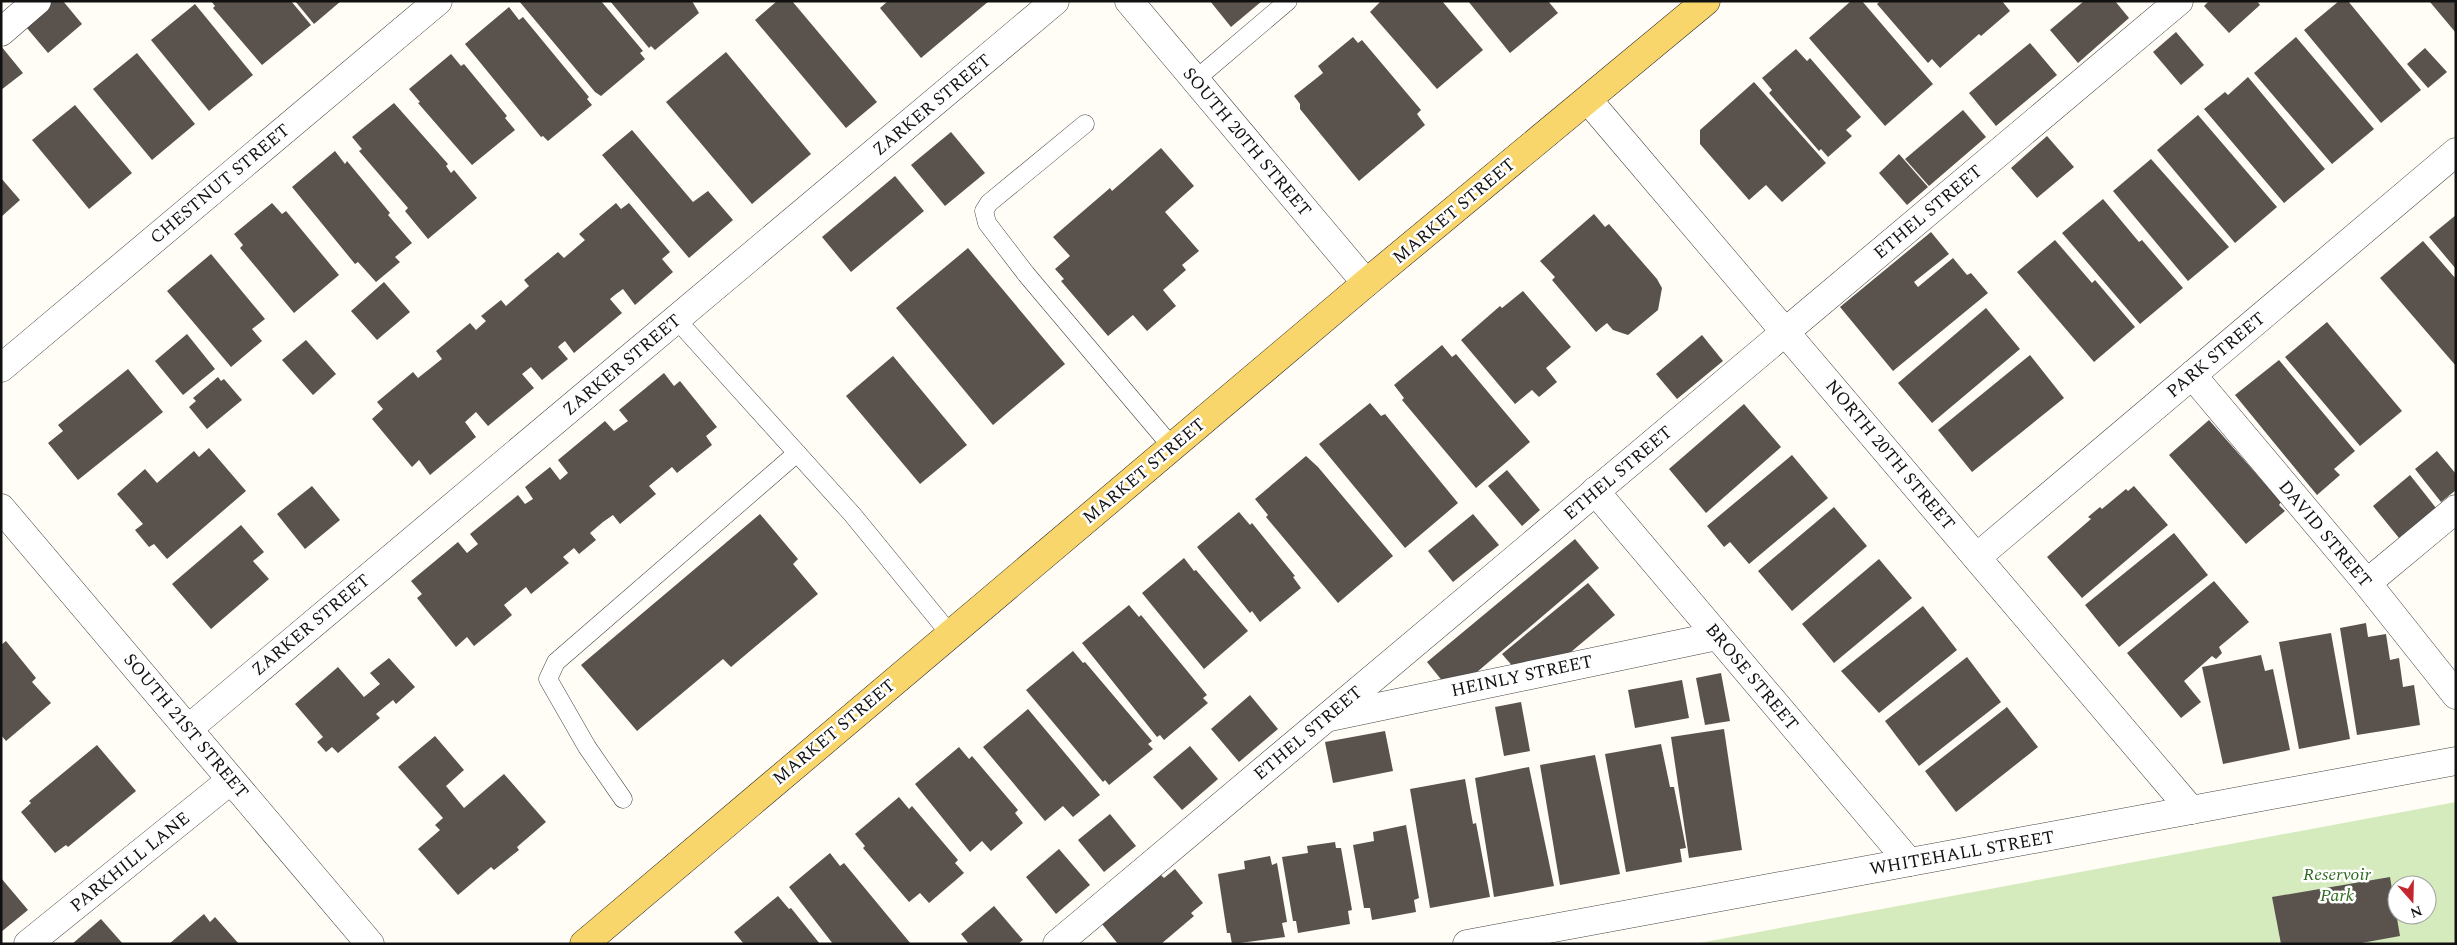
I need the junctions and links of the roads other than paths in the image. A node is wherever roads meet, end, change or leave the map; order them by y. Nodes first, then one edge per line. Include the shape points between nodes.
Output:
1 (36, 1) edge
2 (438, 1) edge
3 (1056, 1) edge
4 (1129, 1) edge
5 (1288, 1) edge
6 (1706, 1) edge
7 (2179, 1) edge
8 (1, 32) edge
9 (1195, 80) junction
10 (1588, 100) junction
11 (1085, 124) dead end
12 (2456, 152) edge
13 (1366, 284) junction
14 (676, 319) junction
15 (1785, 332) junction
16 (1, 368) edge
17 (2192, 375) junction
18 (1172, 448) junction
19 (797, 453) junction
20 (1596, 492) junction
21 (1, 508) edge
22 (2456, 509) edge
23 (1977, 557) junction
24 (2367, 583) junction
25 (950, 634) junction
26 (1717, 636) junction
27 (2456, 695) edge
28 (1326, 717) junction
29 (188, 729) junction
30 (2456, 761) edge
31 (231, 780) junction
32 (623, 799) dead end
33 (2191, 810) junction
34 (1909, 862) junction
35 (28, 944) edge
36 (370, 944) edge
37 (584, 944) edge
38 (1057, 944) edge
39 (1467, 944) edge

1 - 8 street
2 - 16 street, CHESTNUT STREET
3 - 14 street, ZARKER STREET
4 - 9 street, SOUTH 20TH STREET
5 - 9 lane
6 - 10 main road, MARKET STREET
7 - 15 street, ETHEL STREET
9 - 13 street, SOUTH 20TH STREET
10 - 13 main road, MARKET STREET
10 - 15 street, NORTH 20TH STREET
11 - 18 lane via 989,203 984,211 987,223
12 - 17 street, PARK STREET
13 - 18 main road, MARKET STREET
14 - 19 lane
14 - 29 street, ZARKER STREET
15 - 20 street, ETHEL STREET
15 - 23 street, NORTH 20TH STREET
17 - 23 street, PARK STREET
17 - 24 street, DAVID STREET
18 - 25 main road, MARKET STREET
19 - 25 lane via 852,514
19 - 32 lane via 556,662 548,679 587,747
20 - 26 street, BROSE STREET
20 - 28 street, ETHEL STREET
21 - 29 street, SOUTH 21ST STREET
22 - 24 street
23 - 33 street, NORTH 20TH STREET
24 - 27 street, DAVID STREET
25 - 37 main road, MARKET STREET
26 - 28 street, HEINLY STREET
26 - 34 street, BROSE STREET
28 - 38 street, ETHEL STREET
29 - 31 street, SOUTH 21ST STREET
30 - 33 street, WHITEHALL STREET
31 - 35 street, PARKHILL LANE
31 - 36 street, SOUTH 21ST STREET
33 - 34 street, WHITEHALL STREET
34 - 39 street, WHITEHALL STREET

